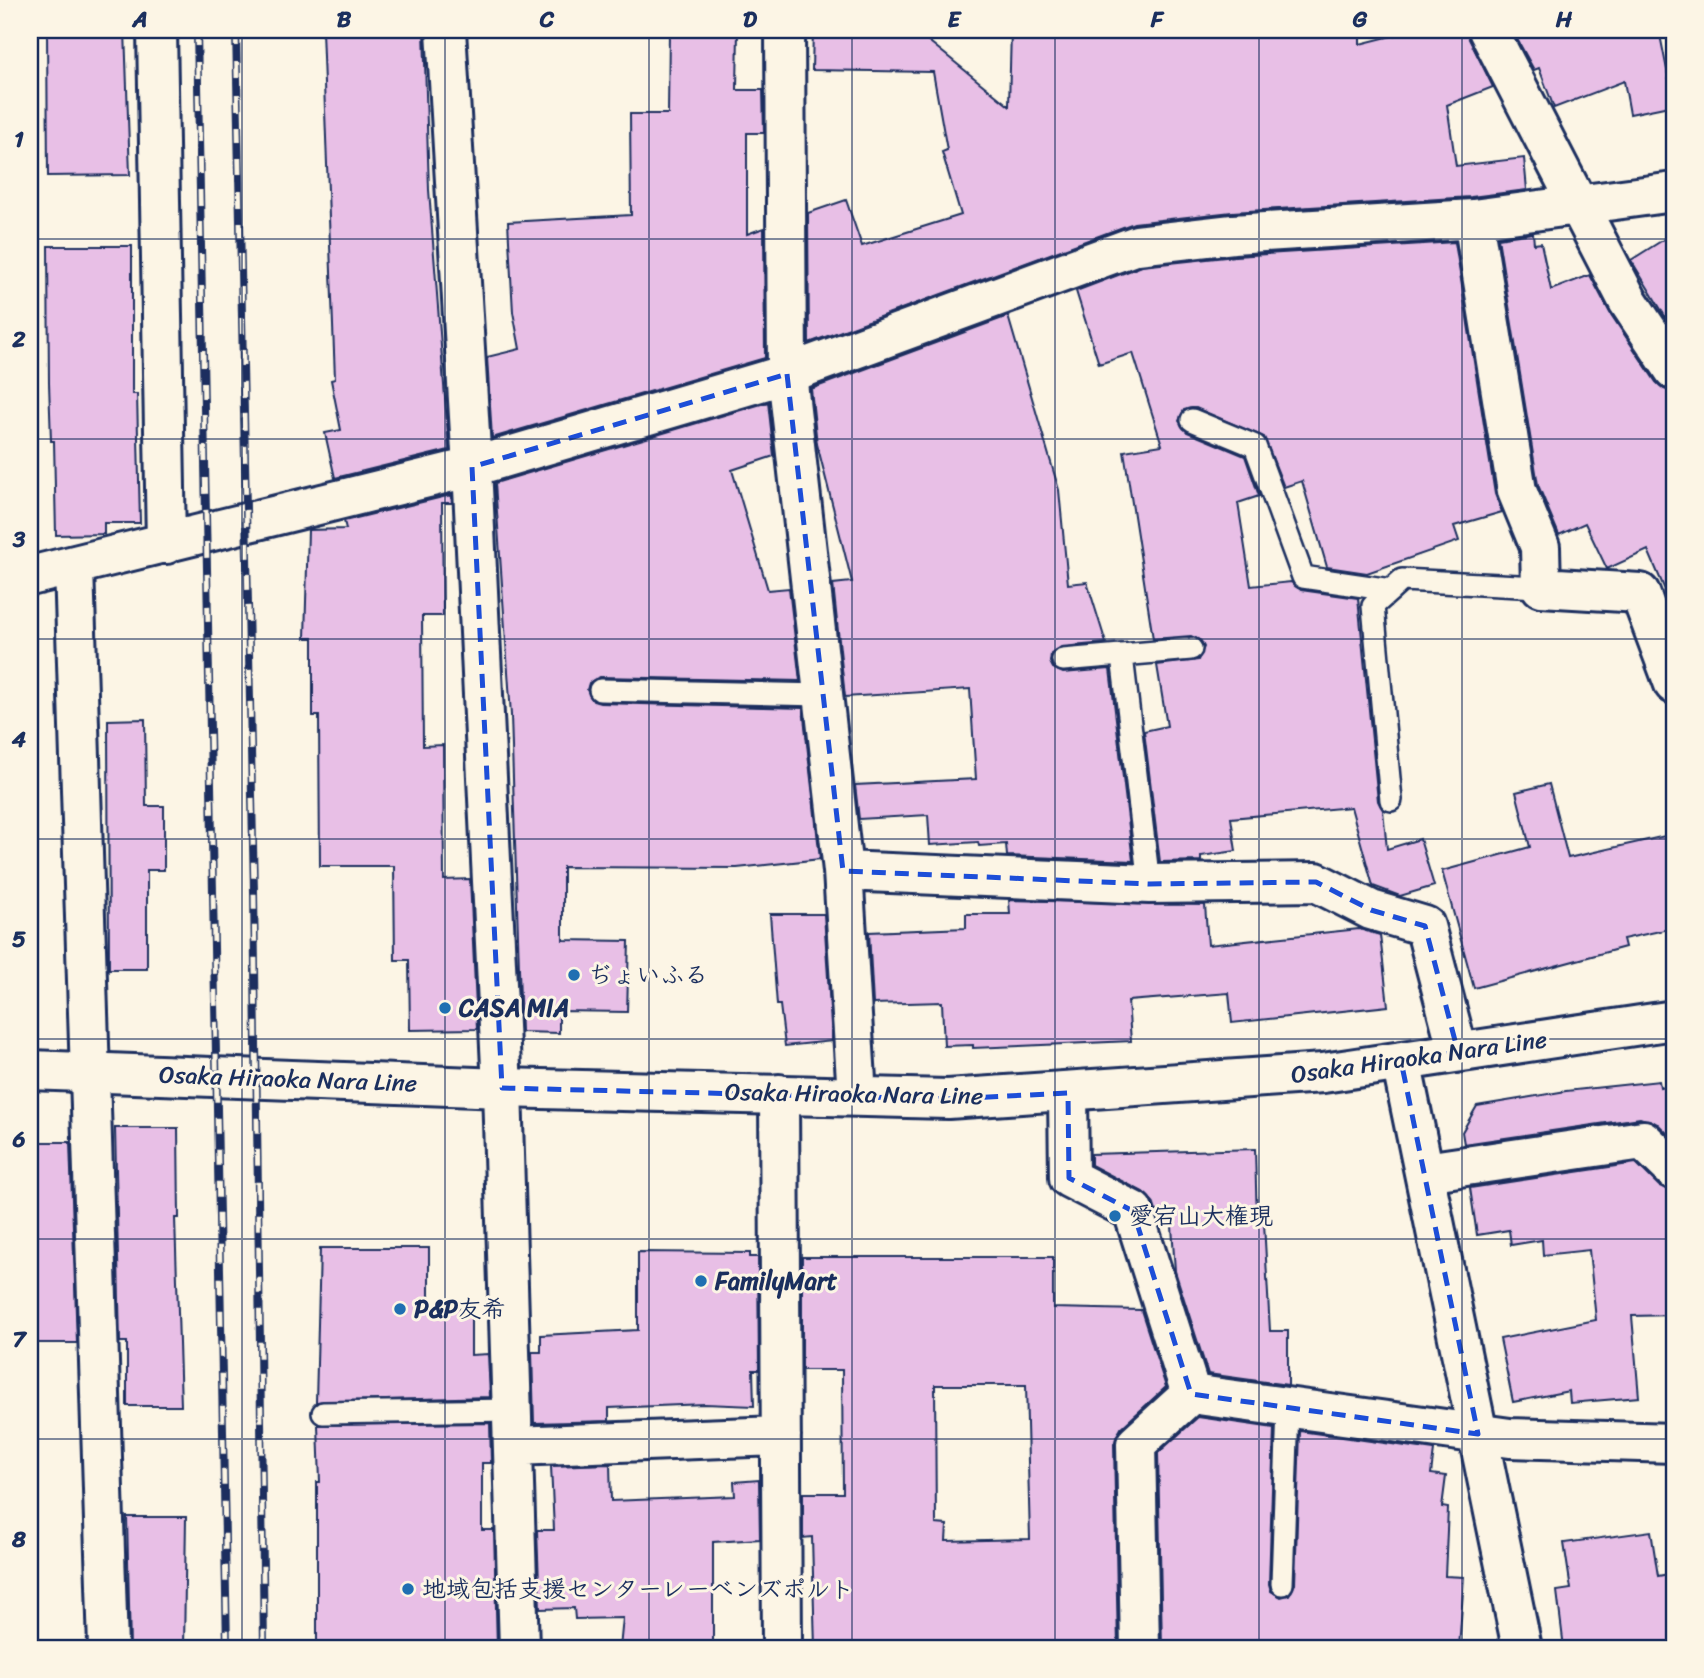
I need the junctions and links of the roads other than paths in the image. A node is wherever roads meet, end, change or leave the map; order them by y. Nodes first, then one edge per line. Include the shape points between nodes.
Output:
1 (157, 30) edge
2 (446, 30) edge
3 (785, 30) edge
4 (1488, 30) edge
5 (1674, 192) edge
6 (1579, 206) junction
7 (1472, 219) junction
8 (1674, 370) edge
9 (787, 374) junction
10 (1192, 420) dead end
11 (472, 467) junction
12 (166, 544) junction
13 (74, 567) junction
14 (30, 576) edge
15 (1541, 587) junction
16 (1391, 590) junction
17 (1191, 649) dead end
18 (1122, 656) junction
19 (1063, 660) dead end
20 (1674, 684) edge
21 (600, 690) dead end
22 (823, 695) junction
23 (1391, 800) dead end
24 (843, 871) junction
25 (1149, 884) junction
26 (1674, 1020) edge
27 (1458, 1052) junction
28 (1401, 1061) junction
29 (30, 1070) edge
30 (89, 1071) junction
31 (502, 1088) junction
32 (1068, 1093) junction
33 (779, 1094) junction
34 (857, 1096) junction
35 (1674, 1170) edge
36 (1425, 1172) junction
37 (1191, 1394) junction
38 (1288, 1408) junction
39 (323, 1413) dead end
40 (512, 1428) junction
41 (1478, 1434) junction
42 (781, 1436) junction
43 (1674, 1443) edge
44 (1282, 1584) dead end
45 (108, 1648) edge
46 (519, 1648) edge
47 (782, 1648) edge
48 (1140, 1648) edge
49 (1522, 1648) edge

1 - 12 street
2 - 11 street
3 - 9 street
4 - 6 street
5 - 6 street
6 - 7 street
6 - 8 street via 1628,301
7 - 9 street via 1233,234 1137,245
7 - 15 street via 1517,491 1540,547
9 - 11 street
9 - 22 street
10 - 16 lane via 1255,446 1303,577
11 - 12 street
11 - 31 street
12 - 13 street
13 - 14 street
13 - 30 street
15 - 16 lane via 1402,580
15 - 20 street via 1640,593
16 - 23 lane via 1373,606
17 - 18 lane
18 - 19 lane
18 - 25 lane
21 - 22 lane
22 - 24 street
24 - 25 street
24 - 34 street
25 - 27 street via 1315,882 1371,910 1424,926
26 - 27 street, Osaka Hiraoka Nara Line
27 - 28 street, Osaka Hiraoka Nara Line
28 - 32 street, Osaka Hiraoka Nara Line via 1323,1073
28 - 36 street
29 - 30 street, Osaka Hiraoka Nara Line
30 - 31 street, Osaka Hiraoka Nara Line
30 - 45 street
31 - 33 street, Osaka Hiraoka Nara Line
31 - 40 street
32 - 34 street, Osaka Hiraoka Nara Line via 948,1099
32 - 37 street via 1069,1178 1133,1211
33 - 34 street, Osaka Hiraoka Nara Line
33 - 42 street
35 - 36 street via 1643,1140
36 - 41 street
37 - 38 street
37 - 48 street via 1136,1444
38 - 41 street
38 - 44 lane
39 - 40 lane
40 - 42 street
40 - 46 street
41 - 43 street
41 - 49 street
42 - 47 street

